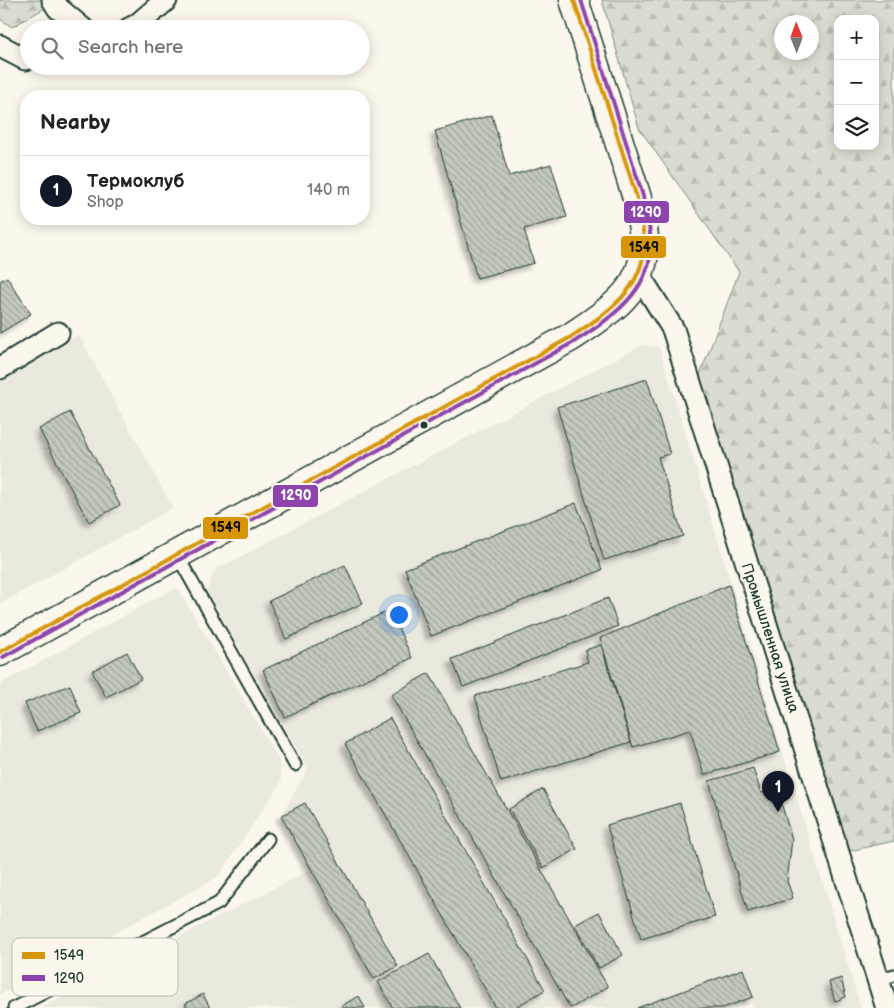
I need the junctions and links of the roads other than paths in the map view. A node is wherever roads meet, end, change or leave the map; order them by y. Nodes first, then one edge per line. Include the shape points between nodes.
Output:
1 (53, 0) edge
2 (166, 0) edge
3 (574, 0) edge
4 (72, 20) edge
5 (143, 20) edge
6 (0, 46) edge
7 (20, 56) edge
8 (639, 275) junction
9 (58, 333) dead end
10 (0, 368) edge
11 (177, 555) junction
12 (0, 652) edge
13 (295, 765) dead end
14 (268, 838) dead end
15 (151, 938) edge
16 (886, 978) edge
17 (37, 996) edge
18 (14, 1008) edge
19 (887, 1008) edge

1 - 4 street
2 - 5 street
3 - 8 main road via 637,198 644,252
6 - 7 street
8 - 11 main road via 610,311 571,337
8 - 16 street, Промышленная улица via 673,329
9 - 10 street
11 - 12 main road
11 - 13 lane
14 - 15 lane via 219,903
16 - 19 street, Промышленная улица
17 - 18 lane

